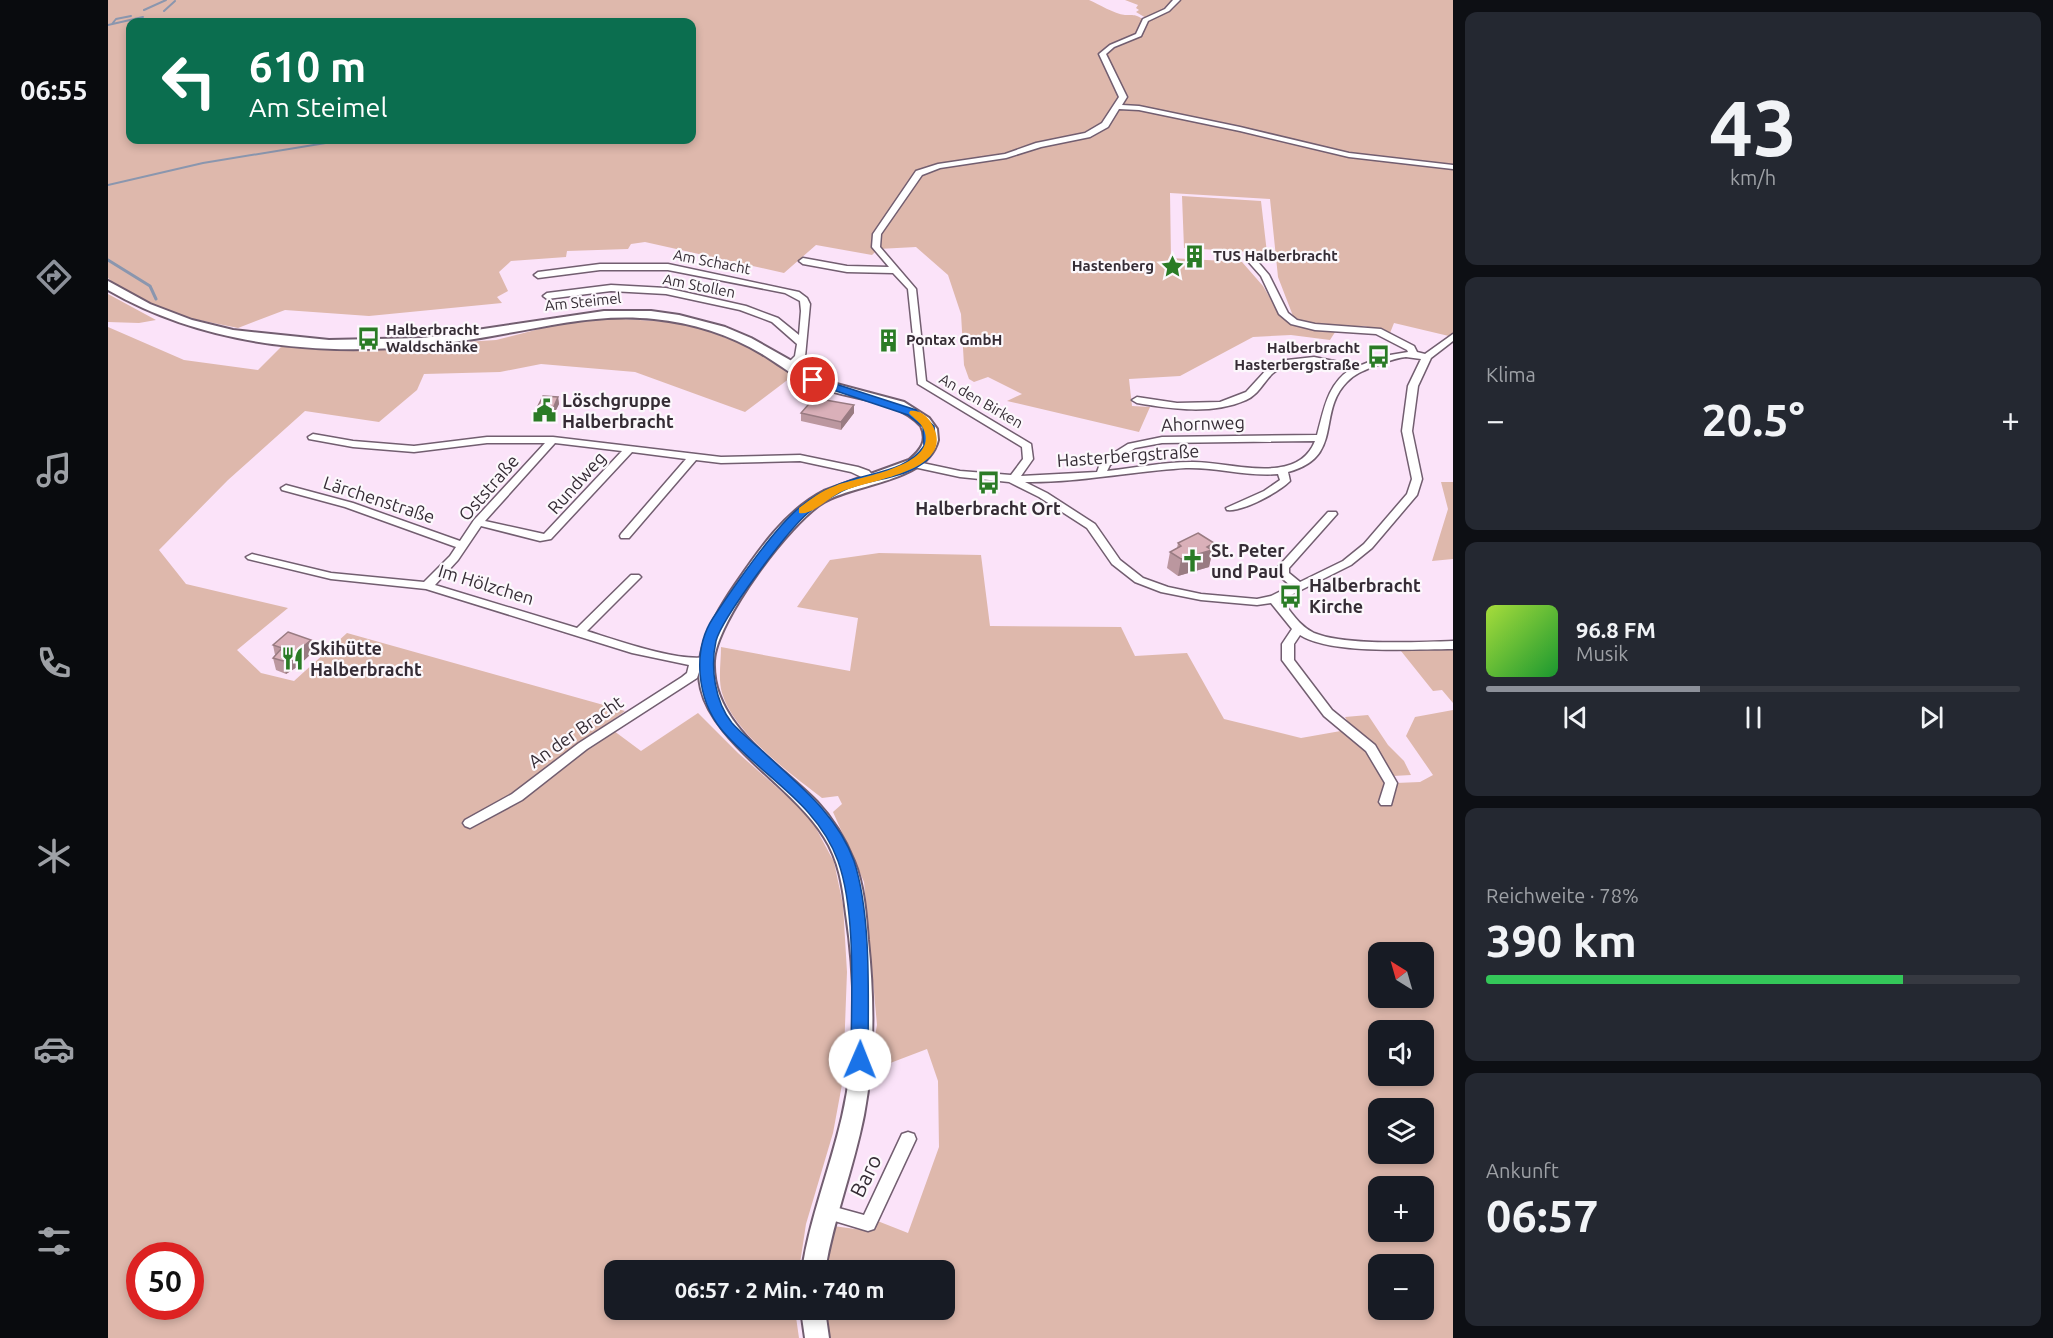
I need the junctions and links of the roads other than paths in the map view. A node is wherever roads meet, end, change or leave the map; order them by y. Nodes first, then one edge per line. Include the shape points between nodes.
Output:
1 (1177, 0) edge
2 (1118, 107) junction
3 (1453, 167) edge
4 (1250, 257) dead end
5 (803, 261) dead end
6 (894, 270) junction
7 (538, 275) dead end
8 (108, 285) edge
9 (547, 296) dead end
10 (1453, 337) edge
11 (801, 342) junction
12 (1413, 354) junction
13 (1427, 357) junction
14 (789, 367) junction
15 (1360, 369) junction
16 (1137, 400) dead end
17 (313, 437) dead end
18 (1322, 438) junction
19 (553, 440) junction
20 (629, 450) junction
21 (693, 457) junction
22 (913, 464) junction
23 (1282, 471) junction
24 (1101, 475) junction
25 (870, 478) junction
26 (1013, 480) junction
27 (286, 488) dead end
28 (1231, 508) dead end
29 (1332, 514) dead end
30 (478, 522) junction
31 (625, 536) dead end
32 (462, 545) junction
33 (252, 557) dead end
34 (635, 577) dead end
35 (427, 586) junction
36 (1298, 586) junction
37 (1274, 599) junction
38 (1298, 629) junction
39 (579, 633) junction
40 (1453, 645) edge
41 (700, 662) junction
42 (1386, 802) dead end
43 (470, 823) dead end
44 (908, 1139) dead end
45 (824, 1211) junction
46 (816, 1260) edge
47 (814, 1320) edge
48 (817, 1338) edge

1 - 2 street via 1167,10 1145,20 1139,34 1102,54 1123,95
2 - 3 street via 1153,111 1349,155
2 - 6 street, An den Birken via 1105,125 1087,135 919,173 877,234 876,247
4 - 12 street via 1265,275 1284,314 1294,322 1378,332 1411,348
5 - 6 street via 847,269
6 - 26 street, An den Birken via 912,289 921,381 1028,446 1028,459
7 - 11 street, Am Schacht via 600,267 668,267 787,291 805,302
8 - 14 main road, Am Steimel via 127,298 172,317 257,337 362,344 466,337 588,315 649,315 720,329 760,347
9 - 11 street, Am Stollen via 611,288 666,291 754,312 775,320
10 - 13 street
11 - 14 street, Am Schacht via 799,361
12 - 13 street, Hasterbergstraße
12 - 15 street, Hasterbergstraße via 1399,354
13 - 36 street via 1415,379 1407,421 1417,479 1412,495 1353,559
14 - 22 main road, Am Steimel via 822,384 894,404 923,419 932,440 927,452
15 - 16 street via 1326,362 1286,364 1270,371 1246,396 1211,405
15 - 18 street, Hasterbergstraße via 1343,381 1331,398
17 - 19 street via 414,449 488,440
18 - 23 street, Hasterbergstraße via 1312,458
18 - 24 street, Ahornweg via 1162,440 1136,444 1104,463
19 - 20 street
19 - 30 street, Oststraße
20 - 21 street
20 - 30 street, Rundweg via 547,537
21 - 25 street via 801,458 854,469
21 - 31 street
22 - 25 main road
22 - 26 street, Hasterbergstraße via 958,476
23 - 24 street, Hasterbergstraße via 1253,472 1202,465
23 - 28 street via 1285,482
24 - 26 street, Hasterbergstraße
25 - 41 main road via 822,496 804,510 718,621
26 - 37 street via 1091,526 1116,562 1139,580 1201,597 1257,602
27 - 32 street, Lärchenstraße via 349,505
29 - 36 street via 1284,567 1283,574
30 - 32 street, Oststraße
32 - 35 street, Oststraße
33 - 35 street, Im Hölzchen via 331,576
34 - 39 street
35 - 39 street, Im Hölzchen
36 - 37 street
37 - 38 street
38 - 40 street via 1346,643
38 - 42 street via 1288,644 1288,660 1328,713 1371,748 1391,783
39 - 41 street, Im Hölzchen via 636,650
41 - 43 street, An der Bracht via 686,680 583,746 517,797
41 - 45 main road via 726,726 801,793 824,819 840,846 850,878 860,965 859,1077 854,1114
44 - 45 street, Baro via 868,1224
45 - 46 main road
47 - 48 main road

